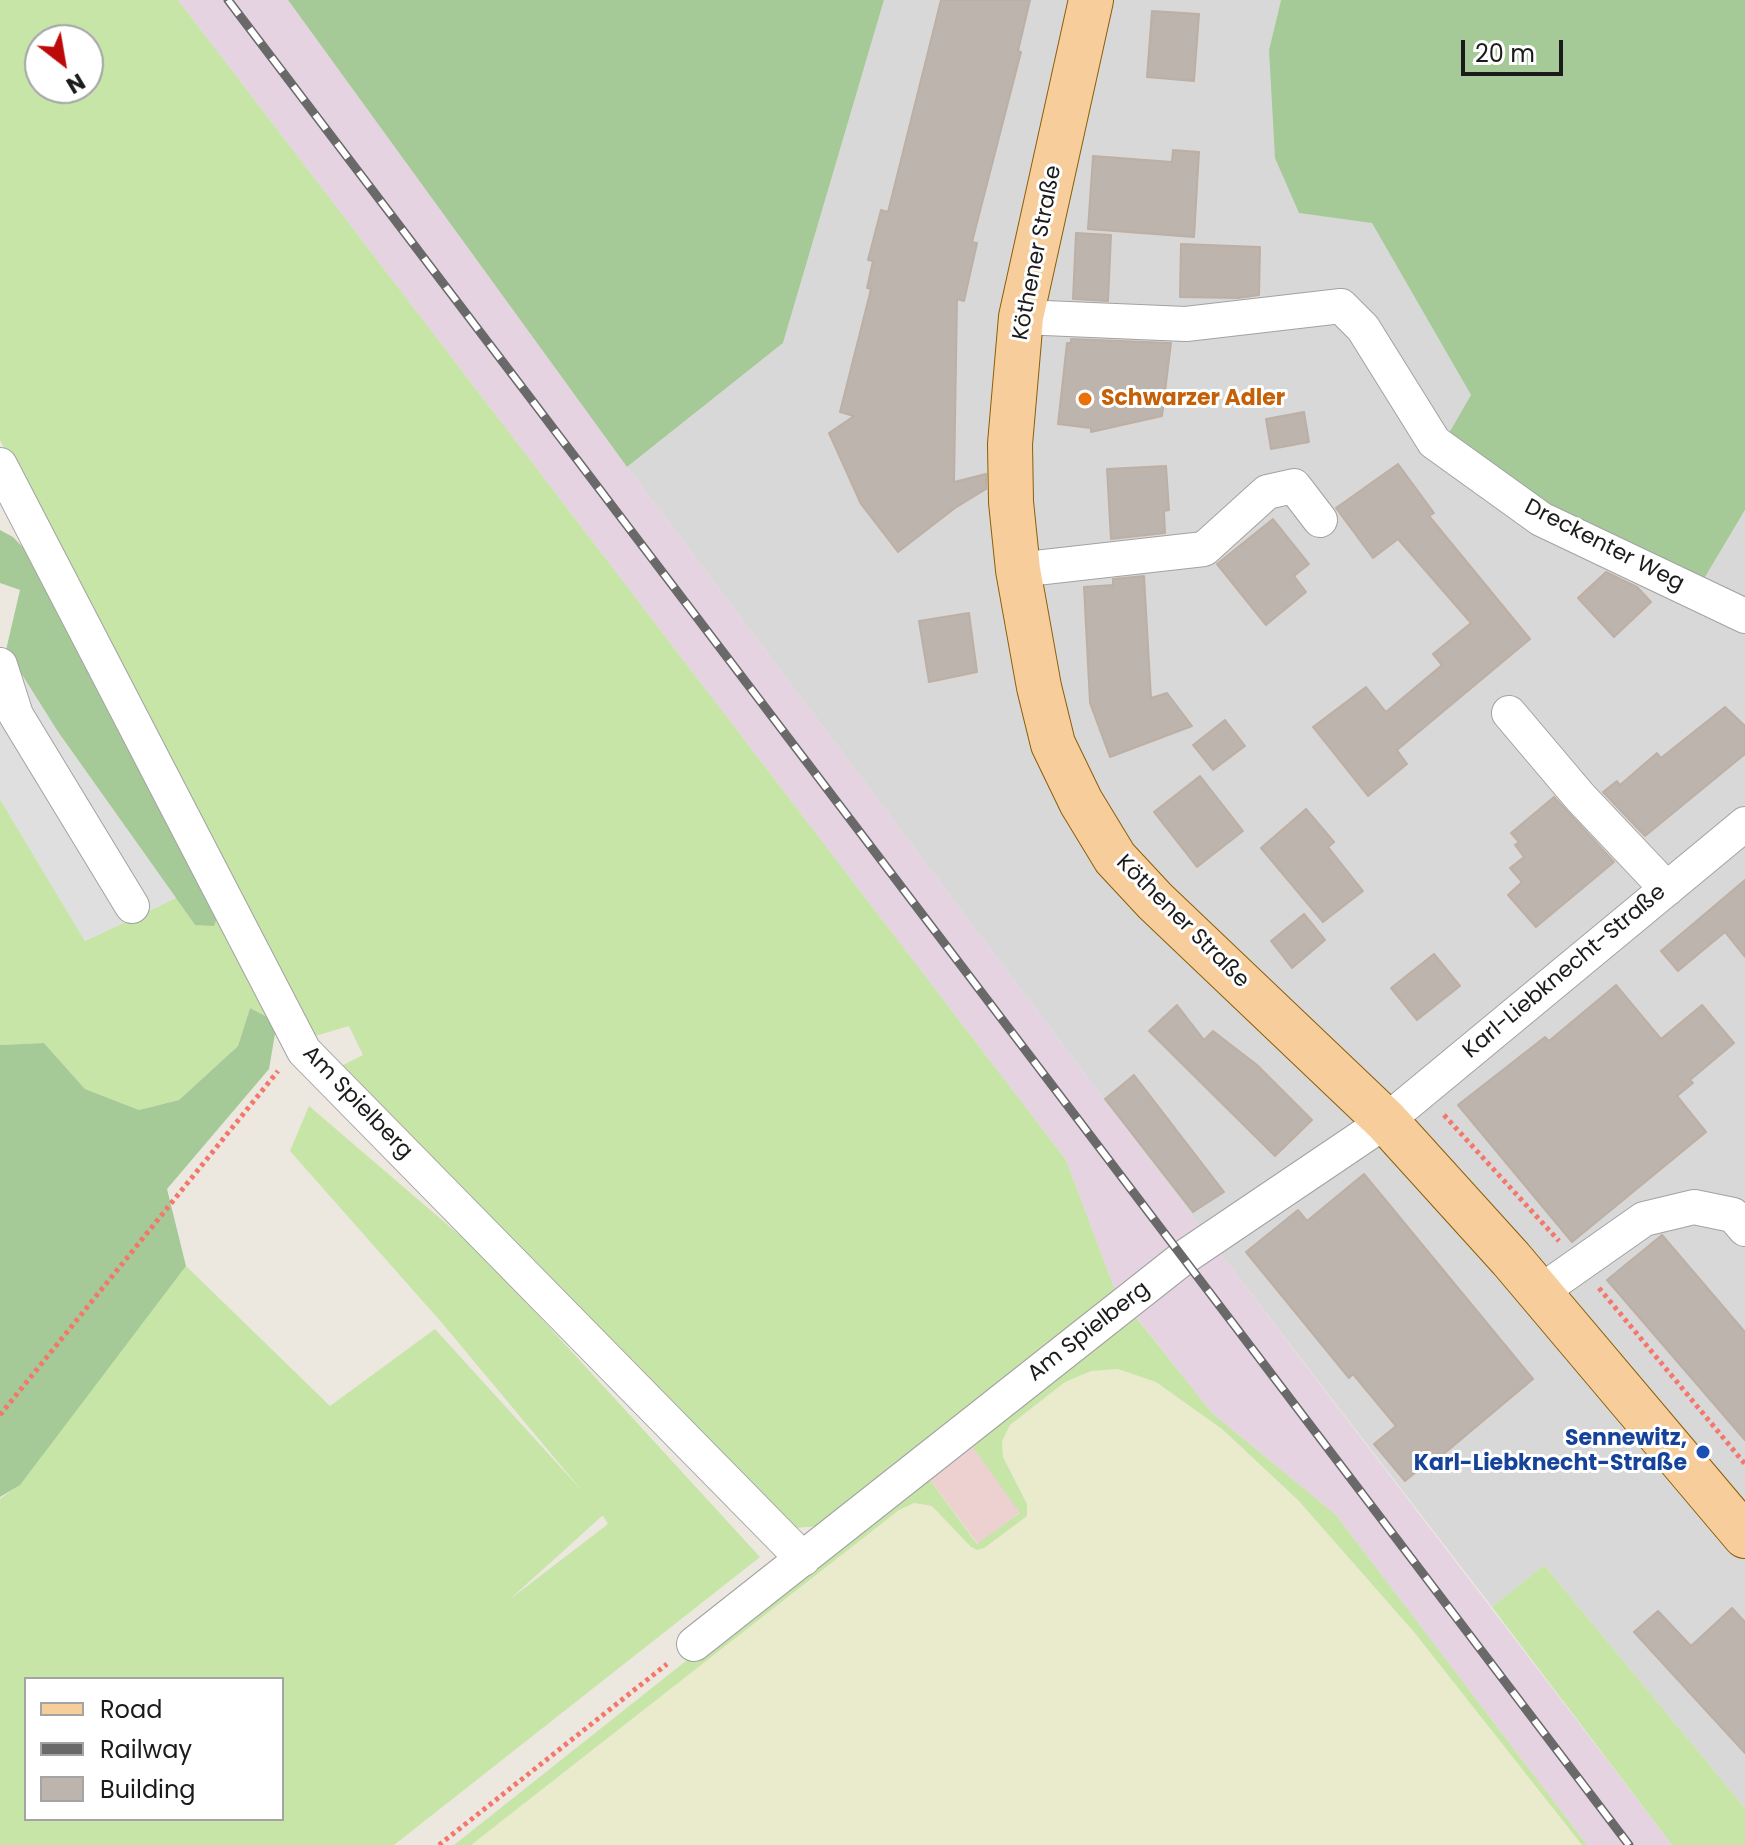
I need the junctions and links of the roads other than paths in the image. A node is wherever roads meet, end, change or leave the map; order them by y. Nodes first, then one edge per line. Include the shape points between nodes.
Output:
1 (1091, 0) edge
2 (1021, 317) junction
3 (3, 479) edge
4 (1320, 520) dead end
5 (1018, 570) junction
6 (1745, 616) edge
7 (0, 665) edge
8 (1509, 713) dead end
9 (1745, 824) edge
10 (1667, 889) junction
11 (132, 906) dead end
12 (1386, 1121) junction
13 (1745, 1229) edge
14 (1540, 1292) junction
15 (1745, 1536) edge
16 (803, 1559) junction
17 (694, 1644) road end

1 - 2 main road, Köthener Straße
2 - 5 main road, Köthener Straße via 1010,444
2 - 6 street, Dreckenter Weg via 1186,324 1341,306 1363,328 1434,442 1541,519
3 - 16 street, Am Spielberg via 304,1051
4 - 5 street via 1294,486 1267,492 1204,549
5 - 12 main road, Köthener Straße via 1053,744 1115,858
7 - 11 street via 16,715
8 - 10 street
9 - 10 street, Karl-Liebknecht-Straße
10 - 12 street, Karl-Liebknecht-Straße
12 - 14 main road, Köthener Straße
12 - 16 street, Am Spielberg via 1183,1258
13 - 14 street via 1733,1215 1694,1207 1644,1219
14 - 15 main road, Köthener Straße
16 - 17 street, Am Spielberg

